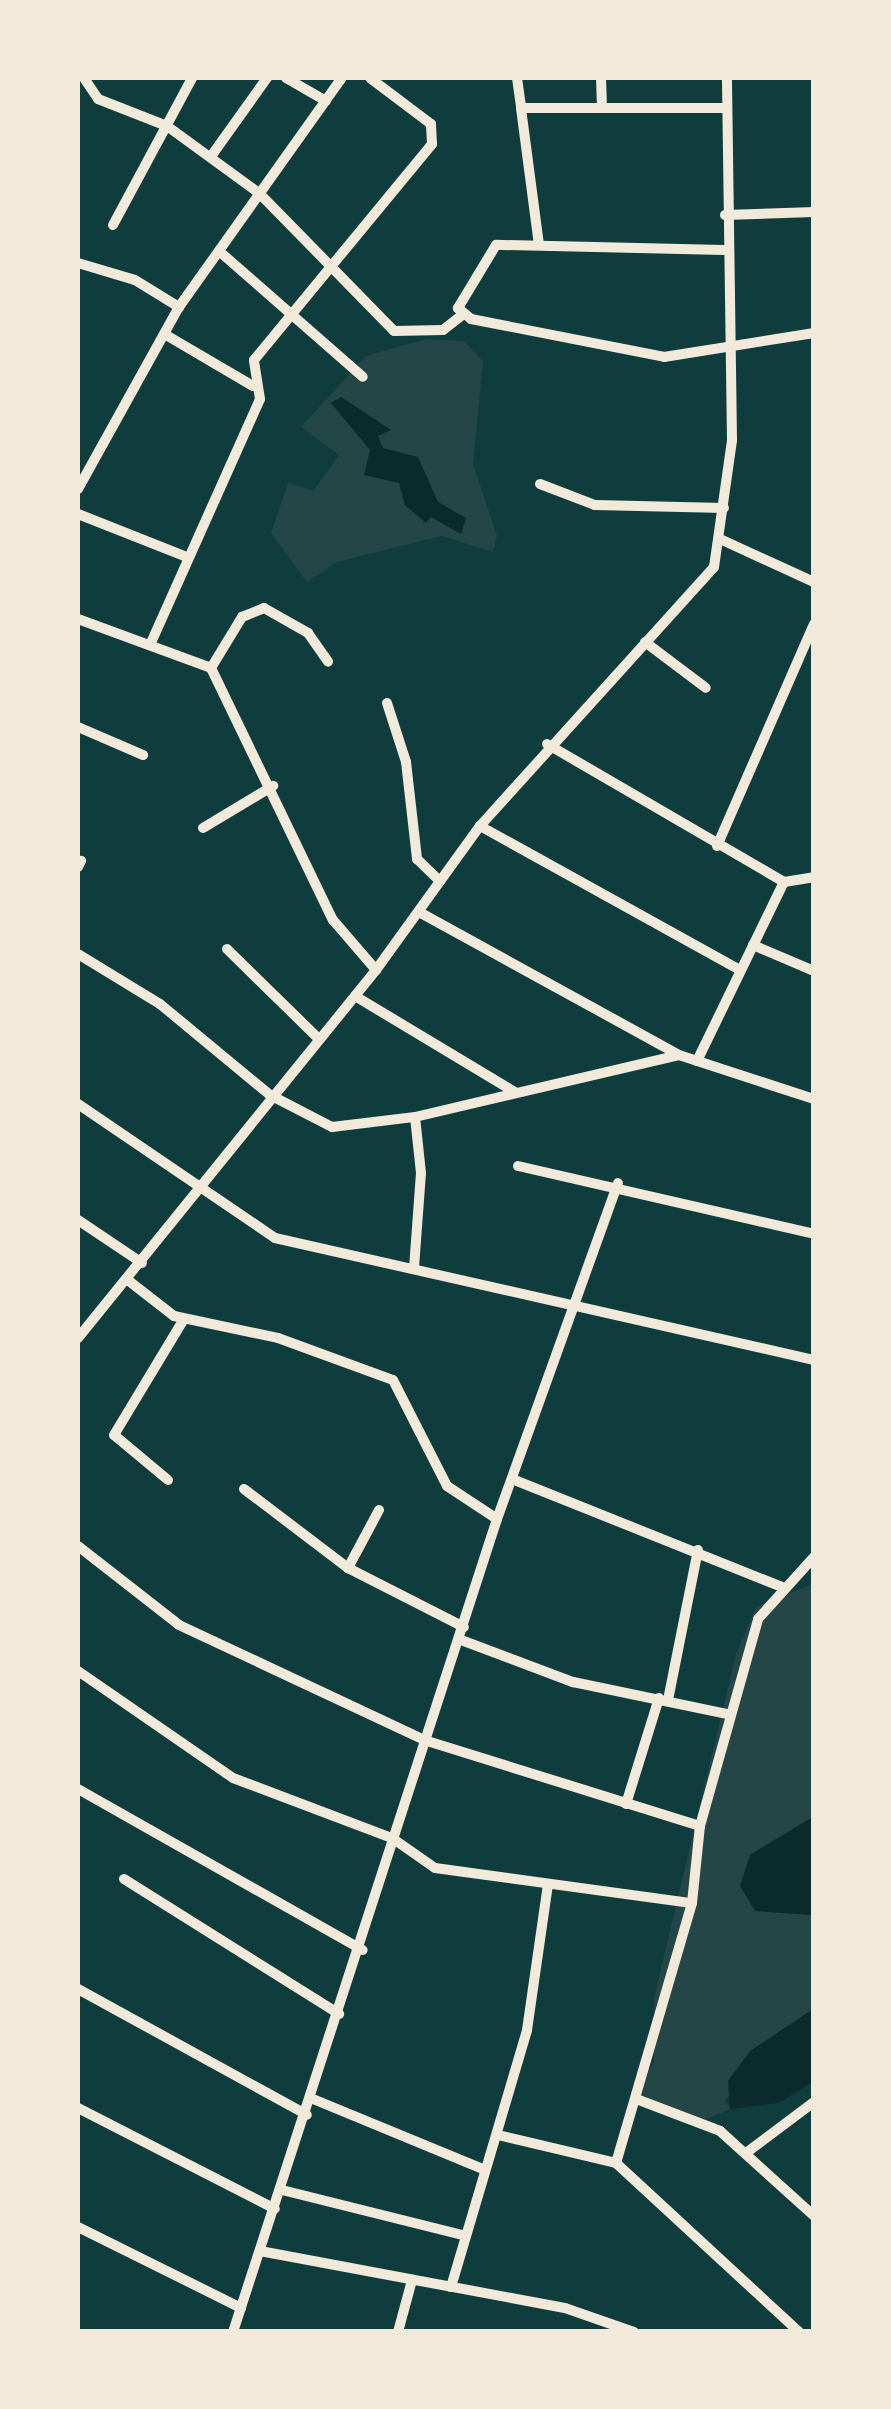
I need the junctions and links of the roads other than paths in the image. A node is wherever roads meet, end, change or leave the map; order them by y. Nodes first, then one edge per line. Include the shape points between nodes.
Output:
1 (84, 78) edge
2 (192, 78) edge
3 (268, 78) edge
4 (286, 78) edge
5 (342, 78) edge
6 (370, 78) edge
7 (517, 78) edge
8 (600, 78) edge
9 (726, 78) edge
10 (326, 101) junction
11 (602, 102) junction
12 (522, 108) junction
13 (726, 108) junction
14 (167, 126) junction
15 (212, 156) junction
16 (259, 192) junction
17 (814, 212) edge
18 (724, 215) junction
19 (113, 225) dead end
20 (539, 245) junction
21 (724, 250) junction
22 (219, 251) junction
23 (78, 263) edge
24 (328, 272) junction
25 (179, 307) junction
26 (295, 312) junction
27 (462, 315) junction
28 (814, 333) edge
29 (166, 334) junction
30 (730, 349) junction
31 (363, 377) dead end
32 (253, 386) junction
33 (540, 484) dead end
34 (78, 490) edge
35 (724, 508) junction
36 (78, 514) edge
37 (720, 539) junction
38 (184, 556) junction
39 (814, 582) edge
40 (78, 619) edge
41 (814, 624) edge
42 (645, 642) junction
43 (150, 644) junction
44 (328, 662) dead end
45 (211, 668) junction
46 (706, 688) dead end
47 (387, 702) dead end
48 (78, 727) edge
49 (547, 744) junction
50 (142, 755) dead end
51 (273, 786) junction
52 (480, 826) junction
53 (203, 828) dead end
54 (717, 846) junction
55 (814, 877) edge
56 (440, 881) junction
57 (784, 882) junction
58 (418, 912) junction
59 (752, 945) junction
60 (226, 949) dead end
61 (78, 954) edge
62 (376, 970) junction
63 (740, 970) junction
64 (814, 970) edge
65 (354, 996) junction
66 (318, 1038) junction
67 (679, 1055) junction
68 (697, 1061) junction
69 (515, 1092) junction
70 (270, 1094) junction
71 (814, 1099) edge
72 (78, 1104) edge
73 (415, 1118) junction
74 (518, 1166) dead end
75 (618, 1183) junction
76 (207, 1185) junction
77 (78, 1220) edge
78 (814, 1234) edge
79 (142, 1264) junction
80 (414, 1268) junction
81 (129, 1281) junction
82 (576, 1308) junction
83 (184, 1319) junction
84 (78, 1338) edge
85 (814, 1360) edge
86 (512, 1479) junction
87 (168, 1480) dead end
88 (244, 1489) dead end
89 (379, 1510) dead end
90 (498, 1519) junction
91 (78, 1546) edge
92 (698, 1550) junction
93 (814, 1557) edge
94 (348, 1568) junction
95 (785, 1588) junction
96 (464, 1627) junction
97 (461, 1640) junction
98 (78, 1671) edge
99 (663, 1699) junction
100 (728, 1714) junction
101 (424, 1740) junction
102 (78, 1789) edge
103 (626, 1804) junction
104 (700, 1826) junction
105 (392, 1838) junction
106 (124, 1879) dead end
107 (548, 1886) junction
108 (692, 1903) junction
109 (363, 1950) junction
110 (78, 1989) edge
111 (339, 2014) junction
112 (313, 2099) junction
113 (639, 2100) junction
114 (814, 2102) edge
115 (78, 2108) edge
116 (307, 2115) junction
117 (498, 2135) junction
118 (746, 2153) junction
119 (616, 2163) junction
120 (485, 2170) junction
121 (282, 2190) junction
122 (274, 2210) junction
123 (814, 2216) edge
124 (78, 2227) edge
125 (462, 2235) junction
126 (260, 2251) junction
127 (412, 2280) junction
128 (452, 2287) junction
129 (241, 2308) junction
130 (232, 2332) edge
131 (398, 2332) edge
132 (634, 2332) edge
133 (799, 2332) edge

1 - 14 street via 98,99
2 - 14 street
3 - 15 street
4 - 10 street
5 - 10 street
6 - 24 street via 431,124 432,144
7 - 12 street
8 - 11 street
9 - 13 street
10 - 16 street
11 - 12 street
11 - 13 street
12 - 20 street
13 - 18 street
14 - 15 street
14 - 19 street
15 - 16 street
16 - 22 street
16 - 24 street
17 - 18 street
18 - 21 street
20 - 21 street
20 - 27 street via 486,250 457,300
21 - 30 street
22 - 25 street
22 - 26 street
23 - 25 street via 135,280
24 - 26 street
24 - 27 street via 394,331 442,330
25 - 29 street
26 - 31 street
26 - 32 street via 254,360
27 - 30 street via 664,357
28 - 30 street
29 - 32 street
29 - 34 street
30 - 35 street
32 - 38 street via 260,399
33 - 35 street via 595,504
35 - 37 street
36 - 38 street
37 - 39 street
37 - 42 street via 705,583
38 - 43 street
40 - 43 street
41 - 54 street
42 - 46 street
42 - 49 street
43 - 45 street
44 - 45 street via 308,632 264,608 242,616
45 - 51 street
47 - 56 street via 406,762 417,859
48 - 50 street
49 - 52 street
49 - 54 street
51 - 53 street
51 - 62 street via 333,920
52 - 56 street
52 - 63 street
54 - 57 street
55 - 57 street
56 - 58 street
57 - 59 street
58 - 62 street
58 - 67 street
59 - 63 street
59 - 64 street
60 - 66 street
61 - 70 street via 160,1004
62 - 65 street
63 - 68 street
65 - 66 street
65 - 69 street
66 - 70 street
67 - 68 street
67 - 69 street
68 - 71 street
69 - 73 street
70 - 73 street via 332,1127
70 - 76 street
72 - 76 street
73 - 80 street via 422,1173
74 - 75 street
75 - 78 street
75 - 82 street
76 - 79 street
76 - 80 street via 275,1238
77 - 79 street
79 - 81 street
80 - 82 street
81 - 83 street
81 - 84 street
82 - 85 street
82 - 86 street
83 - 87 street via 114,1435
83 - 90 street via 278,1338 394,1380 447,1486
86 - 90 street
86 - 92 street
88 - 94 street
89 - 94 street
90 - 96 street
91 - 101 street via 179,1625
92 - 95 street
92 - 99 street
93 - 95 street
94 - 96 street
95 - 100 street via 758,1619
96 - 97 street
97 - 99 street via 573,1682
97 - 101 street
98 - 105 street via 233,1778
99 - 100 street
99 - 103 street
100 - 104 street
101 - 103 street
101 - 105 street
102 - 109 street
103 - 104 street
104 - 108 street
105 - 107 street via 435,1868
105 - 109 street
106 - 111 street
107 - 108 street
107 - 117 street via 527,2030
108 - 113 street
109 - 111 street
110 - 116 street
111 - 112 street
112 - 116 street
112 - 120 street
113 - 118 street via 720,2131
113 - 119 street
114 - 118 street
115 - 122 street
116 - 121 street
117 - 119 street
117 - 120 street
118 - 123 street
119 - 133 street
120 - 125 street
121 - 122 street
121 - 125 street
122 - 126 street
124 - 129 street
125 - 128 street
126 - 127 street
126 - 129 street
127 - 128 street
127 - 131 street
128 - 132 street via 593,2314
129 - 130 street

